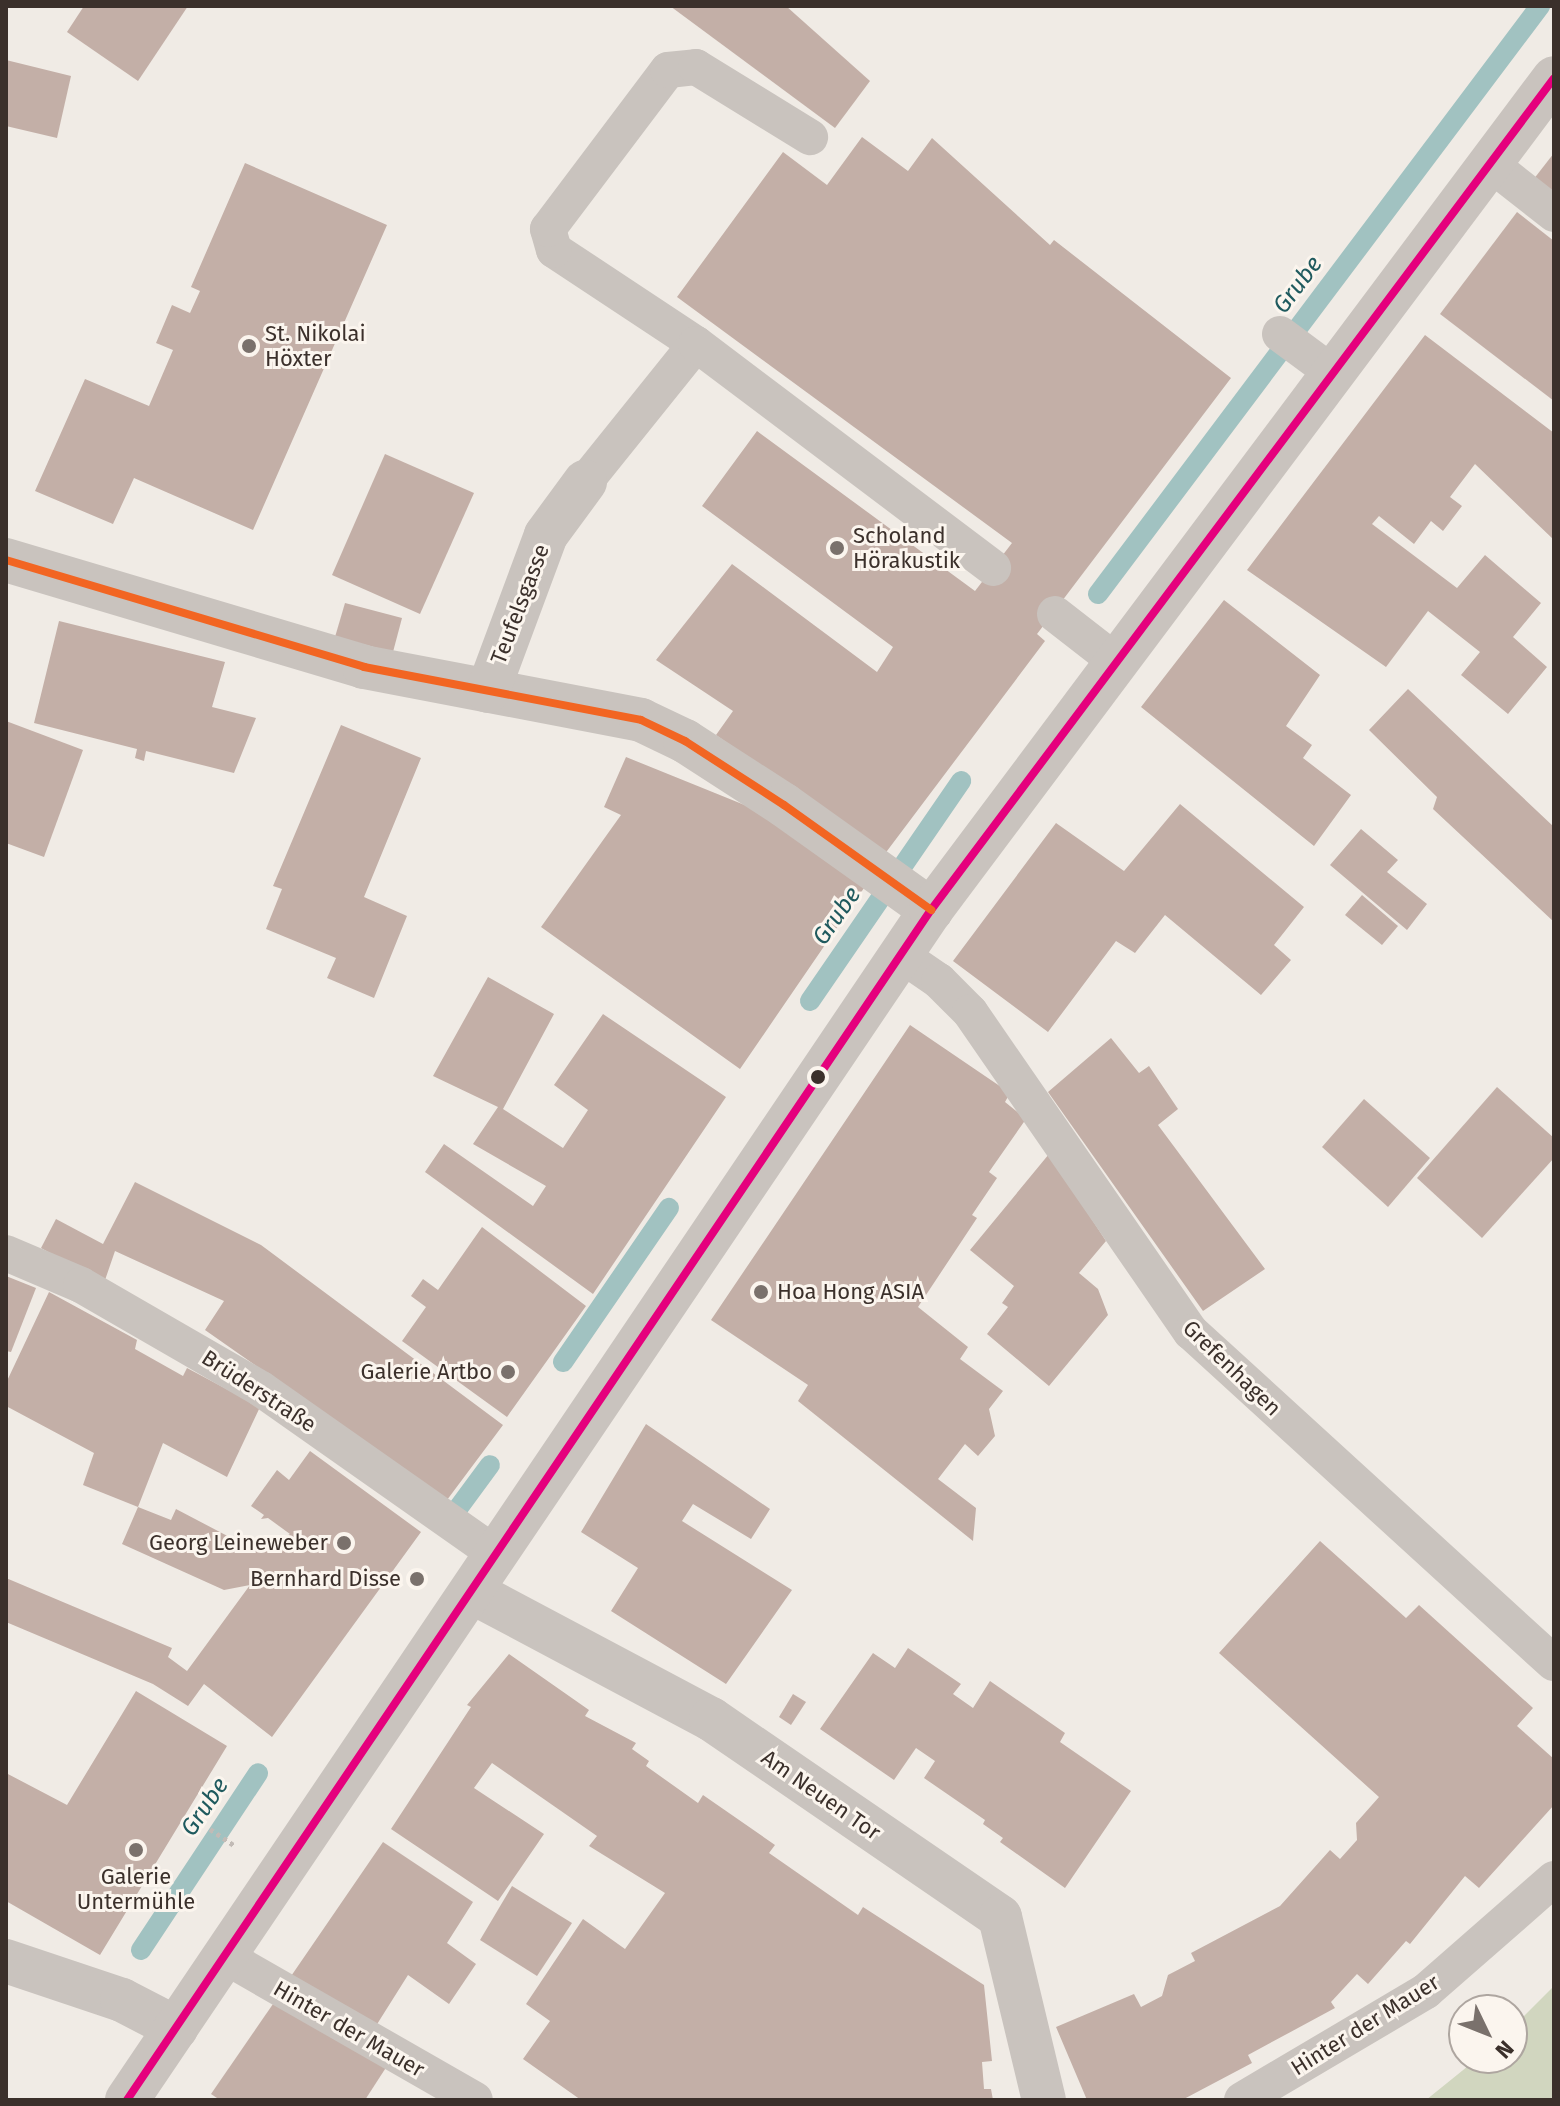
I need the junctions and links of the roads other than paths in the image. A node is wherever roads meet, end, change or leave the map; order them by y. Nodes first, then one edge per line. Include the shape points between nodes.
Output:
1 (1554, 78) edge
2 (810, 137) dead end
3 (1488, 162) junction
4 (1554, 214) edge
5 (1287, 338) dead end
6 (696, 344) junction
7 (1330, 371) junction
8 (585, 482) joint
9 (6, 560) edge
10 (993, 568) dead end
11 (1055, 614) dead end
12 (1114, 660) junction
13 (488, 691) junction
14 (905, 892) junction
15 (901, 955) junction
16 (6, 1253) edge
17 (496, 1554) junction
18 (472, 1592) junction
19 (1554, 1663) edge
20 (1554, 1879) edge
21 (224, 1956) junction
22 (6, 1961) edge
23 (176, 2028) junction
24 (127, 2100) edge
25 (475, 2100) edge
26 (1044, 2100) edge
27 (1242, 2100) edge

1 - 3 street
2 - 6 lane via 696,67 668,70 548,229 554,250
3 - 4 lane
3 - 7 street
5 - 7 lane
6 - 8 lane
6 - 10 lane
7 - 12 street
8 - 13 street, Teufelsgasse via 546,535
9 - 13 street, Teufelsgasse via 364,667
11 - 12 lane
12 - 14 street
13 - 14 street, Teufelsgasse via 641,720 685,741
14 - 15 street
15 - 17 street
15 - 19 lane, Grefenhagen via 939,981 970,1012 1191,1332
16 - 17 lane, Brüderstraße via 81,1285 235,1373
17 - 18 street
18 - 21 street
18 - 26 street, Am Neuen Tor via 711,1719 1000,1917
20 - 27 lane, Hinter der Mauer via 1426,1991
21 - 23 street
21 - 25 lane, Hinter der Mauer
22 - 23 street via 122,2000
23 - 24 street

